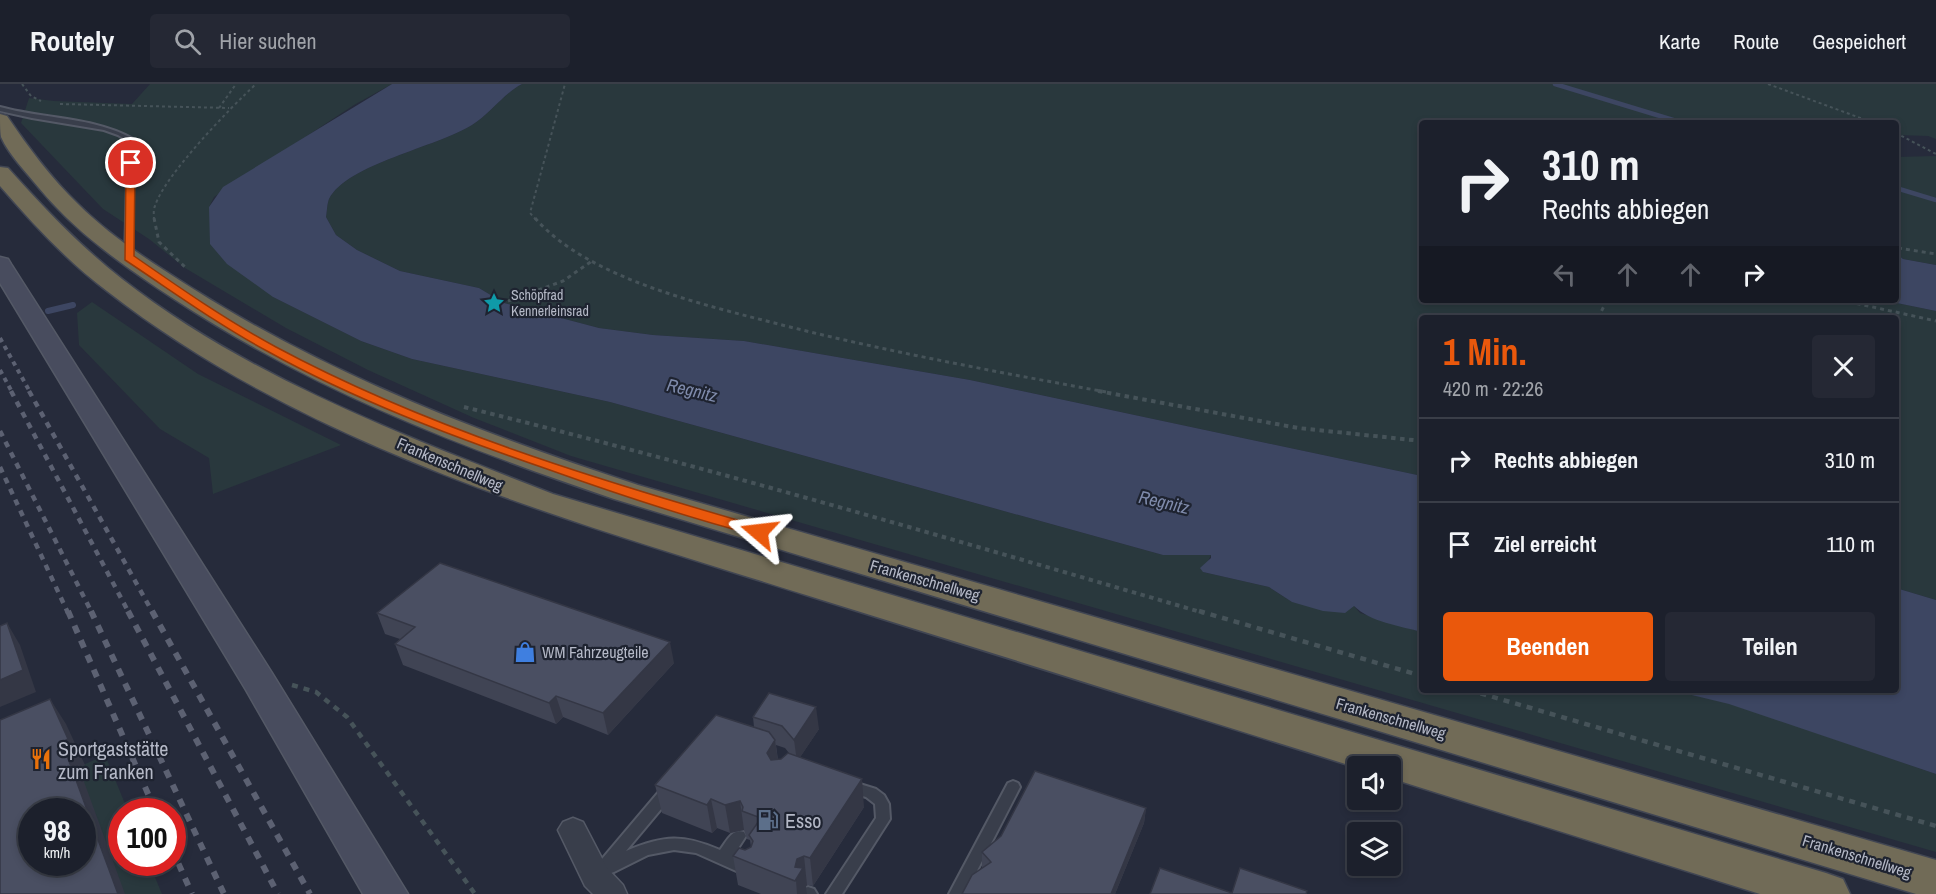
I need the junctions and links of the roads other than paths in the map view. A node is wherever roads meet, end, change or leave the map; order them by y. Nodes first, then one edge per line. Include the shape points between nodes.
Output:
1 (0, 109) edge
2 (0, 120) edge
3 (0, 172) edge
4 (129, 258) junction
5 (0, 264) edge
6 (833, 782) edge
7 (675, 783) edge
8 (1013, 787) dead end
9 (573, 830) dead end
10 (739, 836) dead end
11 (722, 859) junction
12 (749, 870) edge
13 (1936, 880) edge
14 (604, 885) edge
15 (386, 894) edge
16 (834, 894) edge
17 (957, 894) edge
18 (1826, 894) edge

1 - 4 lane via 43,121 123,133 131,140
2 - 4 highway, Frankenschnellweg via 70,209
3 - 18 highway, Frankenschnellweg via 61,239 126,293 212,352 297,398 446,464 541,501
4 - 13 highway, Frankenschnellweg via 271,349 444,429 551,468
5 - 15 main road
6 - 16 lane via 877,795 884,805 883,819
7 - 14 lane
8 - 17 lane
9 - 14 street
10 - 11 lane
11 - 12 lane
11 - 14 lane via 685,844 665,845 620,860

